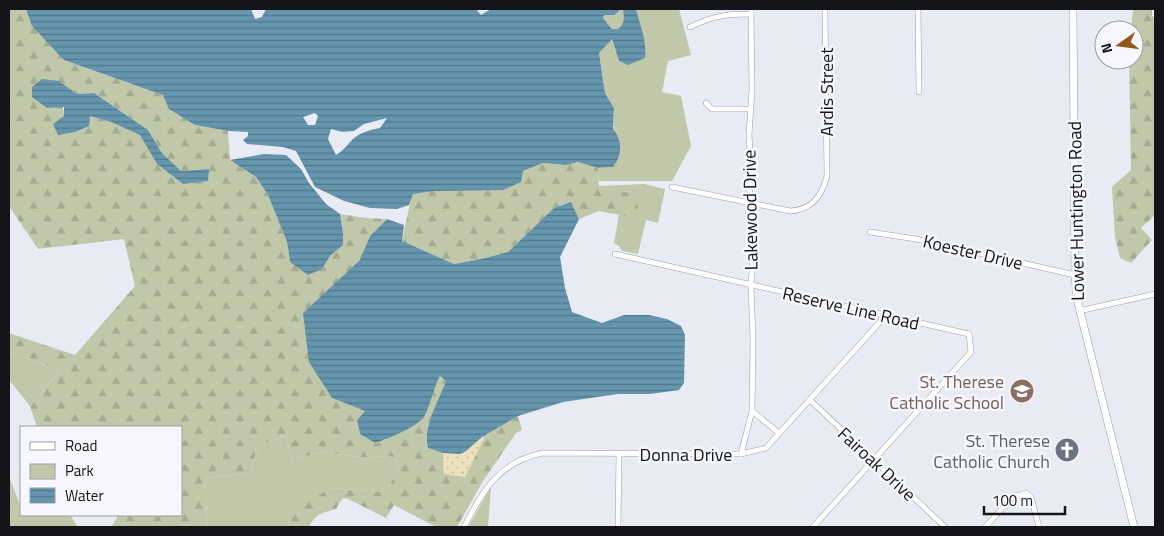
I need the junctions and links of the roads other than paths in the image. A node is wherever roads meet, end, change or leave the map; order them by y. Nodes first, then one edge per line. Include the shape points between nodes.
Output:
1 (825, 9) edge
2 (918, 9) edge
3 (1073, 9) edge
4 (1154, 9) edge
5 (751, 12) edge
6 (1155, 16) edge
7 (690, 27) dead end
8 (919, 92) dead end
9 (706, 103) dead end
10 (750, 109) junction
11 (672, 187) dead end
12 (749, 204) junction
13 (870, 232) dead end
14 (615, 254) dead end
15 (1075, 275) junction
16 (751, 285) junction
17 (1155, 294) edge
18 (1079, 311) junction
19 (883, 315) junction
20 (810, 400) junction
21 (752, 411) junction
22 (779, 433) junction
23 (619, 453) junction
24 (741, 454) junction
25 (874, 460) junction
26 (464, 527) edge
27 (618, 527) edge
28 (813, 527) edge
29 (945, 527) edge
30 (985, 527) edge
31 (1039, 527) edge
32 (1134, 527) edge

1 - 12 street, Ardis Street via 827,176 821,195 804,209 790,211
2 - 8 street
3 - 15 main road, Lower Huntington Road
4 - 6 street
5 - 7 street via 716,16
5 - 10 street, Lakewood Drive
9 - 10 street via 712,108
10 - 12 street, Lakewood Drive
11 - 12 street
12 - 16 street, Lakewood Drive via 754,242
13 - 15 street, Koester Drive via 916,239
14 - 16 street, Reserve Line Road
15 - 18 main road, Lower Huntington Road
16 - 19 street, Reserve Line Road
16 - 21 street, Lakewood Drive
17 - 18 street
18 - 32 main road, Lower Huntington Road
19 - 20 street, Donna Drive
19 - 25 street, Reserve Line Road via 969,334 971,352
20 - 22 street, Donna Drive
20 - 25 street, Fairoak Drive
21 - 22 street
21 - 24 street, Lakewood Drive
22 - 24 street, Donna Drive via 766,448
23 - 24 street, Donna Drive
23 - 26 street, Donna Drive via 542,453 525,457 504,469 489,484
23 - 27 street
25 - 28 street
25 - 29 street, Fairoak Drive
30 - 31 street via 1013,498 1026,493 1032,500

